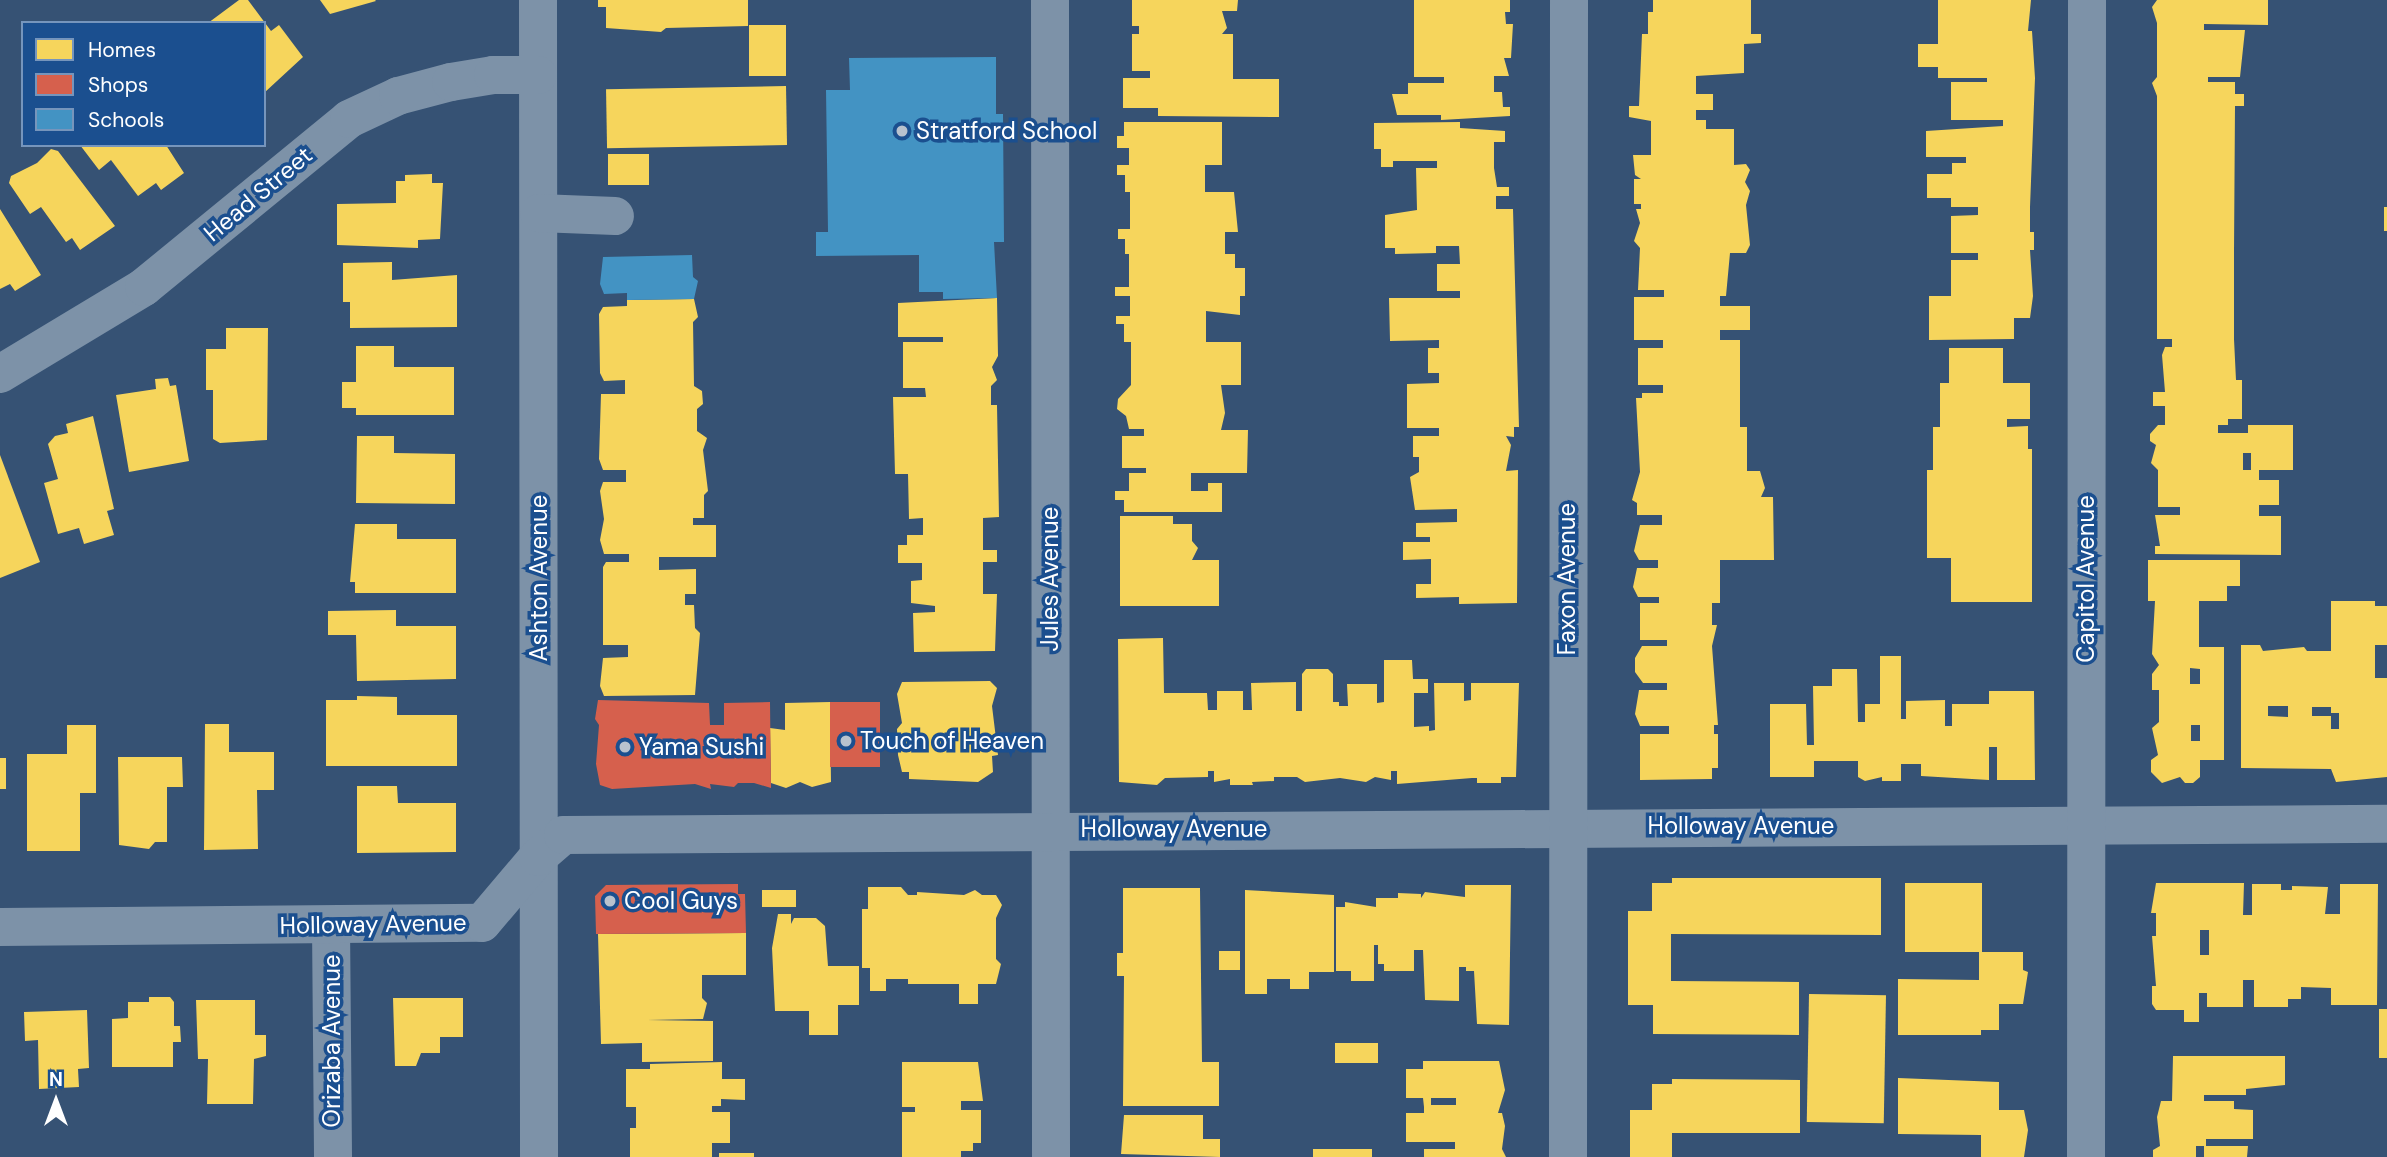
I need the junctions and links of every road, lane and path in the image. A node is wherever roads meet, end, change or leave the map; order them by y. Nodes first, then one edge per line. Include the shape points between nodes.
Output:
1 (538, 0) edge
2 (1050, 0) edge
3 (1569, 0) edge
4 (2087, 0) edge
5 (538, 75) junction
6 (540, 213) junction
7 (615, 216) dead end
8 (0, 374) edge
9 (2085, 824) junction
10 (2387, 824) edge
11 (1567, 826) junction
12 (1050, 830) junction
13 (538, 857) junction
14 (331, 925) junction
15 (0, 927) edge
16 (333, 1157) edge
17 (539, 1157) edge
18 (1051, 1157) edge
19 (1568, 1157) edge
20 (2087, 1157) edge

1 - 5 street, Ashton Avenue
2 - 12 street, Jules Avenue
3 - 11 street, Faxon Avenue
4 - 9 street, Capitol Avenue
5 - 6 street, Ashton Avenue
5 - 8 street, Head Street via 493,75 451,82 398,96 349,119 144,287
6 - 7 street
6 - 13 street, Ashton Avenue
9 - 10 street, Holloway Avenue
9 - 11 street, Holloway Avenue
9 - 20 street, Capitol Avenue
11 - 12 street, Holloway Avenue
11 - 19 street, Faxon Avenue
12 - 13 street, Holloway Avenue via 563,835
12 - 18 street, Jules Avenue
13 - 14 street, Holloway Avenue via 482,923
13 - 17 street, Ashton Avenue
14 - 15 street, Holloway Avenue
14 - 16 street, Orizaba Avenue

